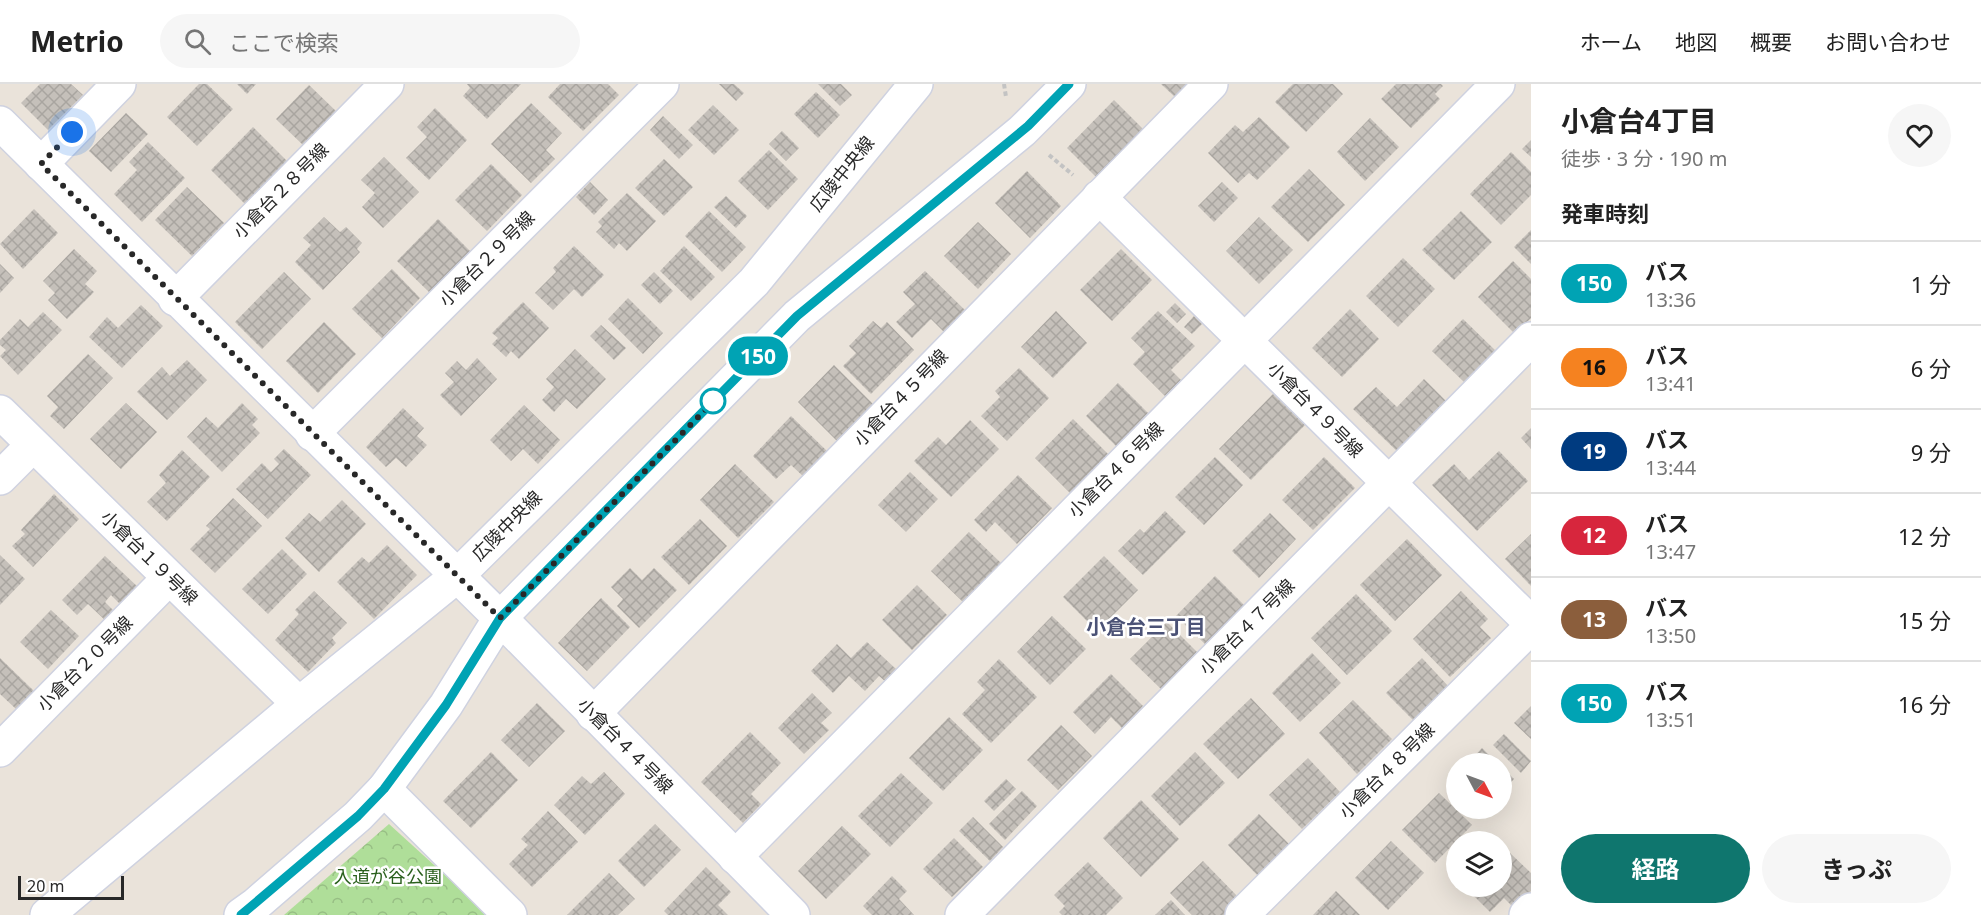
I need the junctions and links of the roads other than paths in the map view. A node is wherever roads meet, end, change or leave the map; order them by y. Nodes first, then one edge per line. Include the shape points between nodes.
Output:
1 (119, 84) edge
2 (387, 84) edge
3 (662, 84) edge
4 (916, 84) edge
5 (1069, 84) edge
6 (1211, 84) edge
7 (1498, 84) edge
8 (0, 123) edge
9 (41, 164) junction
10 (1099, 196) junction
11 (175, 298) junction
12 (1531, 339) edge
13 (1244, 340) junction
14 (0, 412) edge
15 (312, 434) junction
16 (33, 445) junction
17 (0, 478) edge
18 (1389, 484) junction
19 (457, 576) junction
20 (169, 578) junction
21 (500, 618) junction
22 (1531, 625) edge
23 (299, 704) junction
24 (593, 714) junction
25 (0, 750) edge
26 (384, 789) junction
27 (735, 856) junction
28 (1531, 910) edge
29 (47, 915) edge
30 (241, 915) edge
31 (510, 915) edge
32 (793, 915) edge
33 (962, 915) edge
34 (1242, 915) edge
35 (1526, 915) edge

1 - 9 street
2 - 11 street, 小倉台２８号線
3 - 15 street, 小倉台２９号線
4 - 19 street, 広陵中央線 via 754,282
5 - 21 street via 1028,126 797,316
6 - 10 street, 小倉台４５号線
7 - 13 street, 小倉台４６号線
8 - 9 street, 小倉台４４号線
9 - 11 street, 小倉台４４号線
10 - 13 street, 小倉台４９号線
10 - 24 street, 小倉台４５号線
11 - 15 street, 小倉台４４号線
12 - 18 street, 小倉台４７号線
13 - 18 street, 小倉台４９号線
13 - 27 street, 小倉台４６号線
14 - 16 street, 小倉台１９号線
15 - 19 street, 小倉台４４号線
16 - 17 street
16 - 20 street, 小倉台１９号線
18 - 22 street, 小倉台４９号線
18 - 33 street, 小倉台４７号線
19 - 21 street, 小倉台４４号線
19 - 23 street, 広陵中央線
20 - 23 street, 小倉台１９号線
20 - 25 street, 小倉台２０号線
21 - 24 street, 小倉台４４号線
21 - 26 street via 446,705
22 - 34 street, 小倉台４８号線
23 - 29 street, 広陵中央線
24 - 27 street, 小倉台４４号線
26 - 30 street via 358,816
26 - 31 street
27 - 32 street, 小倉台４４号線
28 - 35 street

